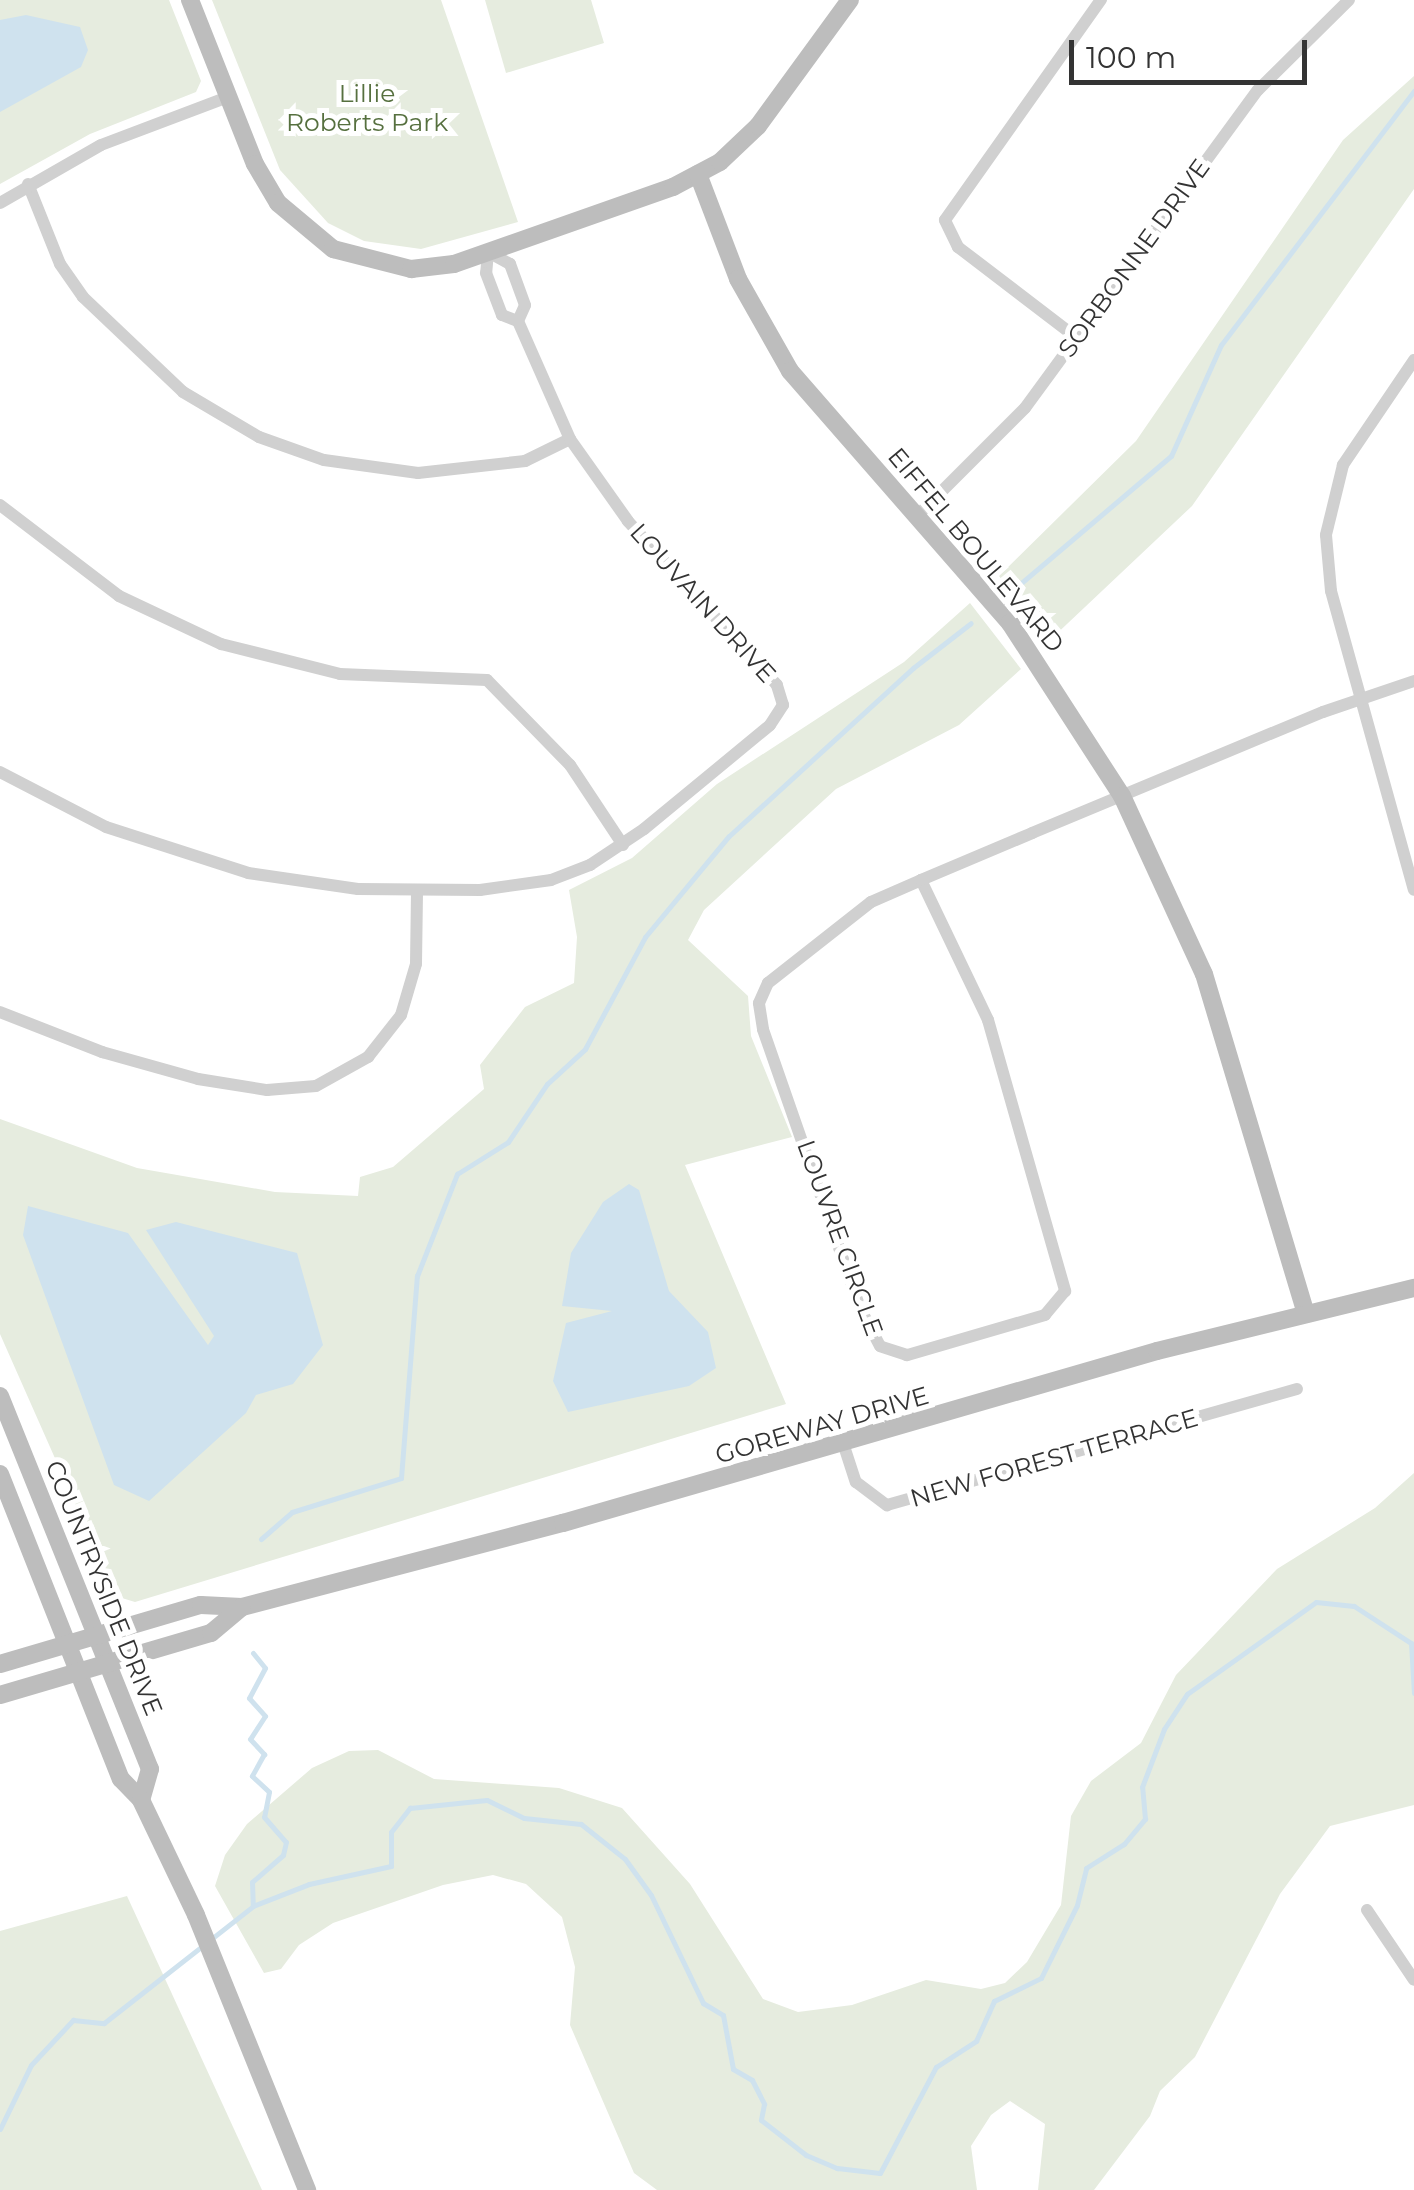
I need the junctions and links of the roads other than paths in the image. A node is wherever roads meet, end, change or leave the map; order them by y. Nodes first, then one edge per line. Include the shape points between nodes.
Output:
1 (190, 0) edge
2 (850, 0) edge
3 (1101, 0) edge
4 (1350, 0) edge
5 (228, 97) junction
6 (698, 174) junction
7 (28, 184) junction
8 (0, 203) edge
9 (488, 252) junction
10 (518, 322) junction
11 (1076, 338) junction
12 (1414, 360) edge
13 (1410, 375) edge
14 (570, 438) junction
15 (0, 505) edge
16 (918, 515) junction
17 (1414, 681) edge
18 (1362, 697) junction
19 (0, 772) edge
20 (1122, 796) junction
21 (624, 846) junction
22 (921, 880) junction
23 (1414, 890) edge
24 (418, 893) junction
25 (0, 1012) edge
26 (1414, 1288) edge
27 (1306, 1314) junction
28 (1298, 1389) dead end
29 (0, 1396) edge
30 (844, 1446) junction
31 (0, 1474) edge
32 (242, 1608) junction
33 (96, 1636) junction
34 (68, 1644) junction
35 (107, 1663) junction
36 (0, 1664) edge
37 (78, 1672) junction
38 (0, 1694) edge
39 (141, 1800) junction
40 (1366, 1910) dead end
41 (1414, 1980) edge
42 (307, 2190) edge

1 - 5 street
2 - 6 street via 751,135
3 - 11 street via 946,220 949,240
4 - 11 street, SORBONNE DRIVE via 1258,90
5 - 7 street via 101,145
5 - 9 street via 264,184 315,238 352,258 394,268 442,266
6 - 9 street
6 - 16 street, EIFFEL BOULEVARD via 738,279 790,371
7 - 8 street
7 - 14 street via 60,264 82,297 171,383 258,437 324,460 418,474 525,461
9 - 10 street, LOUVAIN DRIVE via 486,273 502,315
9 - 10 street, LOUVAIN DRIVE via 510,264 525,304
10 - 14 street, LOUVAIN DRIVE
11 - 16 street, SORBONNE DRIVE via 1010,426
12 - 13 street
13 - 18 street via 1343,465 1328,514 1331,591
14 - 21 street, LOUVAIN DRIVE via 628,521 782,693 780,715 770,725
15 - 21 street via 118,596 221,644 340,674 487,680 570,765
16 - 20 street, EIFFEL BOULEVARD via 1010,623
17 - 18 street, LOUVRE CIRCLE
18 - 20 street, LOUVRE CIRCLE
18 - 23 street
19 - 24 street, LOUVAIN DRIVE via 91,820 216,864 322,886
20 - 22 street, LOUVRE CIRCLE
20 - 27 street, EIFFEL BOULEVARD via 1204,974
21 - 24 street, LOUVAIN DRIVE via 540,882
22 - 22 street, LOUVRE CIRCLE via 831,927 768,983 759,1003 872,1335 892,1353 907,1354 1044,1315 1065,1290 988,1020
24 - 25 street via 416,964 401,1015 368,1057 316,1086 267,1090 198,1079 102,1052
26 - 27 street, GOREWAY DRIVE
27 - 30 street, GOREWAY DRIVE via 1157,1351
28 - 30 street, NEW FOREST TERRACE via 888,1505 856,1482
29 - 33 street, COUNTRYSIDE DRIVE
30 - 32 street, GOREWAY DRIVE
31 - 34 street, COUNTRYSIDE DRIVE
32 - 33 street, GOREWAY DRIVE via 202,1605
32 - 35 street, GOREWAY DRIVE via 211,1633
33 - 34 street, GOREWAY DRIVE
33 - 35 street, COUNTRYSIDE DRIVE
34 - 36 street, GOREWAY DRIVE
34 - 37 street, COUNTRYSIDE DRIVE
35 - 37 street, GOREWAY DRIVE
35 - 39 street, COUNTRYSIDE DRIVE via 150,1769
37 - 38 street, GOREWAY DRIVE
37 - 39 street, COUNTRYSIDE DRIVE via 121,1779
39 - 42 street, COUNTRYSIDE DRIVE via 196,1915
40 - 41 street

